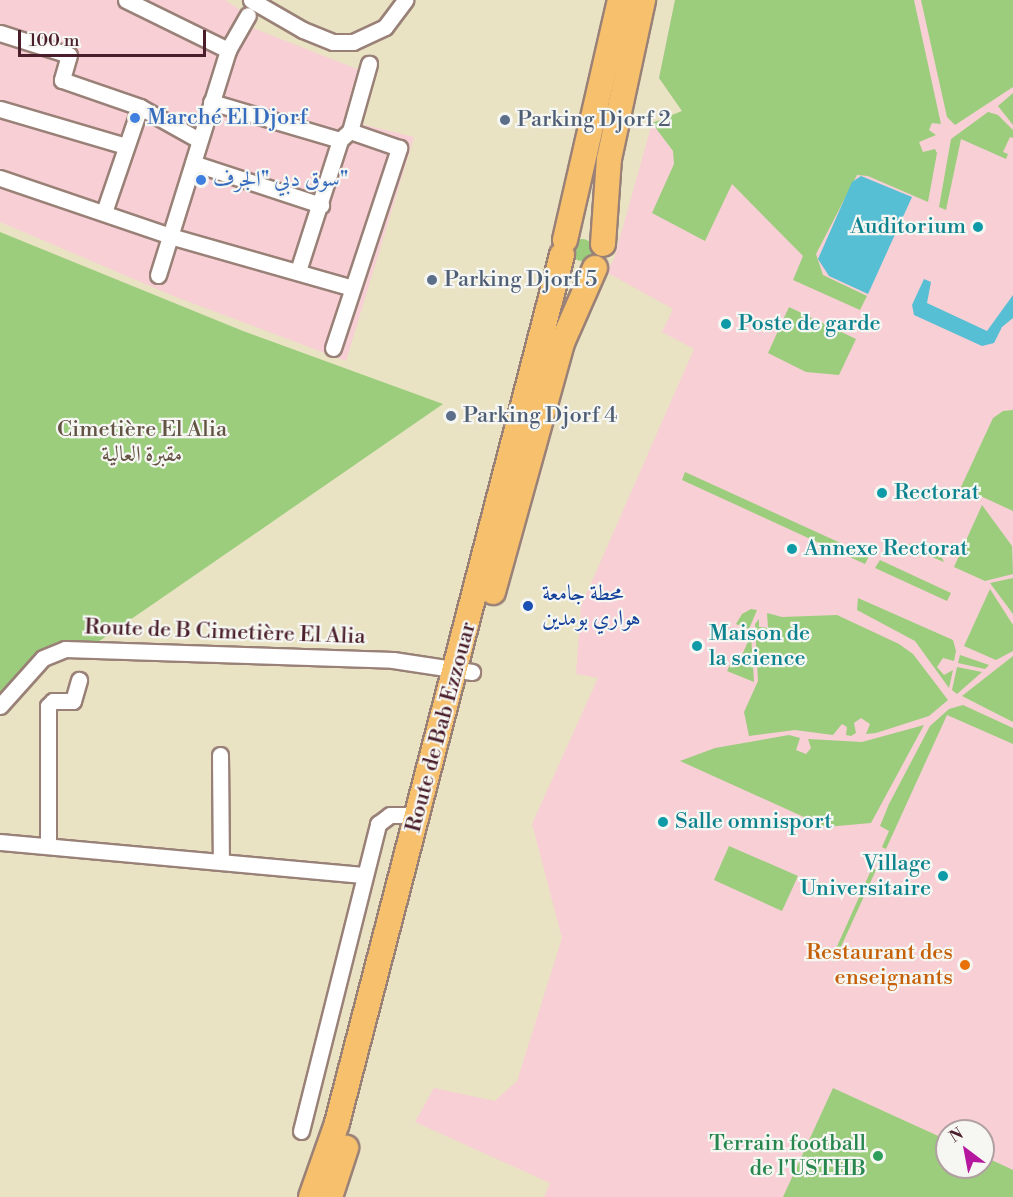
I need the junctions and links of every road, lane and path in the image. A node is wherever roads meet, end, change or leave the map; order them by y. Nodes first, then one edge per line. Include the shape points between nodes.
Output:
1 (126, 0) edge
2 (405, 0) edge
3 (620, 0) edge
4 (642, 0) edge
5 (249, 7) edge
6 (0, 33) edge
7 (228, 50) junction
8 (369, 64) dead end
9 (210, 102) junction
10 (140, 107) junction
11 (0, 109) edge
12 (345, 135) junction
13 (199, 140) junction
14 (126, 146) junction
15 (193, 163) junction
16 (0, 178) edge
17 (321, 205) junction
18 (104, 212) junction
19 (170, 236) junction
20 (603, 244) junction
21 (564, 247) junction
22 (595, 267) junction
23 (298, 271) junction
24 (158, 275) dead end
25 (352, 288) junction
26 (333, 348) dead end
27 (492, 566) junction
28 (464, 671) junction
29 (79, 680) dead end
30 (0, 706) edge
31 (220, 755) dead end
32 (418, 815) junction
33 (0, 842) edge
34 (48, 846) junction
35 (220, 861) junction
36 (364, 875) junction
37 (301, 1131) dead end
38 (311, 1197) edge
39 (330, 1197) edge

1 - 7 street
2 - 5 street via 385,27 353,42 333,42
3 - 21 main road, Route de Bab Ezzouar
4 - 20 main road via 609,159
5 - 7 street
6 - 10 street via 69,55 62,80
7 - 9 street
8 - 12 street
9 - 12 street
9 - 13 street
10 - 13 street
10 - 14 street
11 - 14 street
12 - 17 street
12 - 25 street via 399,148
13 - 15 street
14 - 18 street
15 - 17 street
15 - 19 street
16 - 18 street
17 - 23 street
18 - 19 street
19 - 23 street
19 - 24 street
20 - 21 main road via 596,234 585,230 574,232
20 - 22 main road via 603,256
21 - 22 main road via 568,265 578,271
21 - 27 main road, Route de Bab Ezzouar
22 - 27 main road, Route de Bab Ezzouar via 562,344
23 - 25 street
25 - 26 street
27 - 28 main road, Route de Bab Ezzouar
28 - 30 street, Route de B Cimetière El Alia via 393,660 65,649 43,658
28 - 32 main road, Route de Bab Ezzouar
28 - 39 main road, Route de Bab Ezzouar via 352,1125
29 - 34 street via 73,701 52,701 48,706
31 - 35 street
32 - 36 street via 382,819
32 - 38 main road, Route de Bab Ezzouar via 337,1124
33 - 34 street
34 - 35 street
35 - 36 street
36 - 37 street

